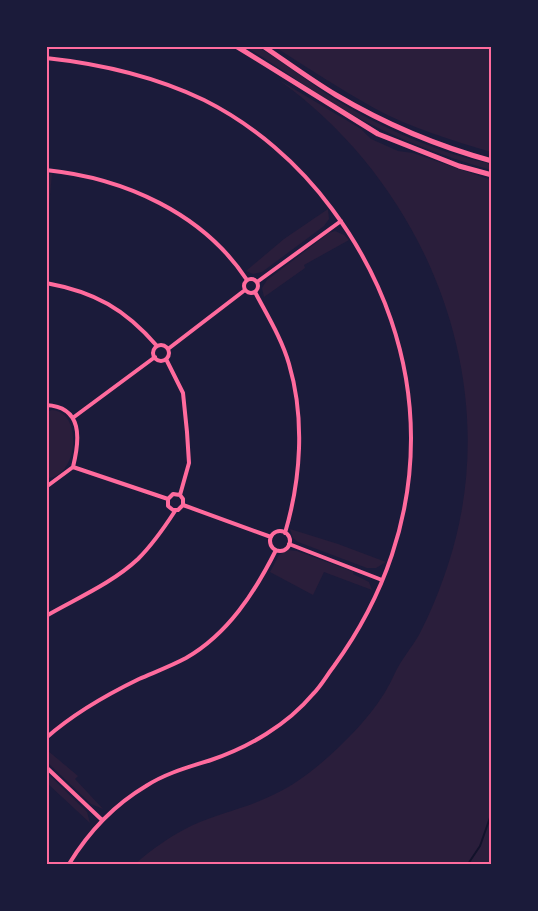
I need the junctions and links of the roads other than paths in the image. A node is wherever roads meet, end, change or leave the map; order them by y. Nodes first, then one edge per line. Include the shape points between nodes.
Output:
1 (236, 46) edge
2 (264, 46) edge
3 (46, 58) edge
4 (492, 161) edge
5 (46, 170) edge
6 (492, 175) edge
7 (341, 221) junction
8 (247, 280) junction
9 (257, 282) junction
10 (46, 283) edge
11 (245, 290) junction
12 (255, 292) junction
13 (157, 346) junction
14 (168, 349) junction
15 (155, 357) junction
16 (166, 359) junction
17 (46, 405) edge
18 (74, 417) junction
19 (73, 467) junction
20 (47, 487) edge
21 (180, 495) junction
22 (168, 499) junction
23 (183, 505) junction
24 (175, 511) junction
25 (285, 533) junction
26 (271, 537) junction
27 (289, 544) junction
28 (276, 550) junction
29 (382, 580) junction
30 (46, 616) edge
31 (46, 738) edge
32 (46, 767) edge
33 (102, 820) junction
34 (69, 864) edge

1 - 6 street via 378,134
2 - 4 street via 336,95 413,135
3 - 7 street via 135,73 204,100 276,148 319,191
5 - 8 street via 110,182 171,209 216,245
7 - 9 street
7 - 29 street via 358,244 387,308 408,394 408,487 399,533
8 - 9 street
8 - 11 street
9 - 12 street
10 - 13 street via 86,293 120,310
11 - 12 street
11 - 14 street
12 - 25 street via 288,362 298,404 295,499
13 - 14 street
13 - 15 street
14 - 16 street
15 - 16 street
15 - 18 street
16 - 21 street via 183,393 188,432 189,463
17 - 18 street via 57,405
18 - 19 street via 77,444
19 - 20 street
19 - 22 street
21 - 22 street via 173,494
21 - 23 street
22 - 24 street via 168,507
23 - 24 street
23 - 26 street
24 - 30 street via 138,559 96,589
25 - 26 street via 277,531
25 - 27 street
26 - 28 street
27 - 28 street
27 - 29 street
28 - 31 street via 247,601 207,644 89,705
29 - 33 street via 354,639 313,695 286,720 236,750 146,785
32 - 33 street
33 - 34 street

